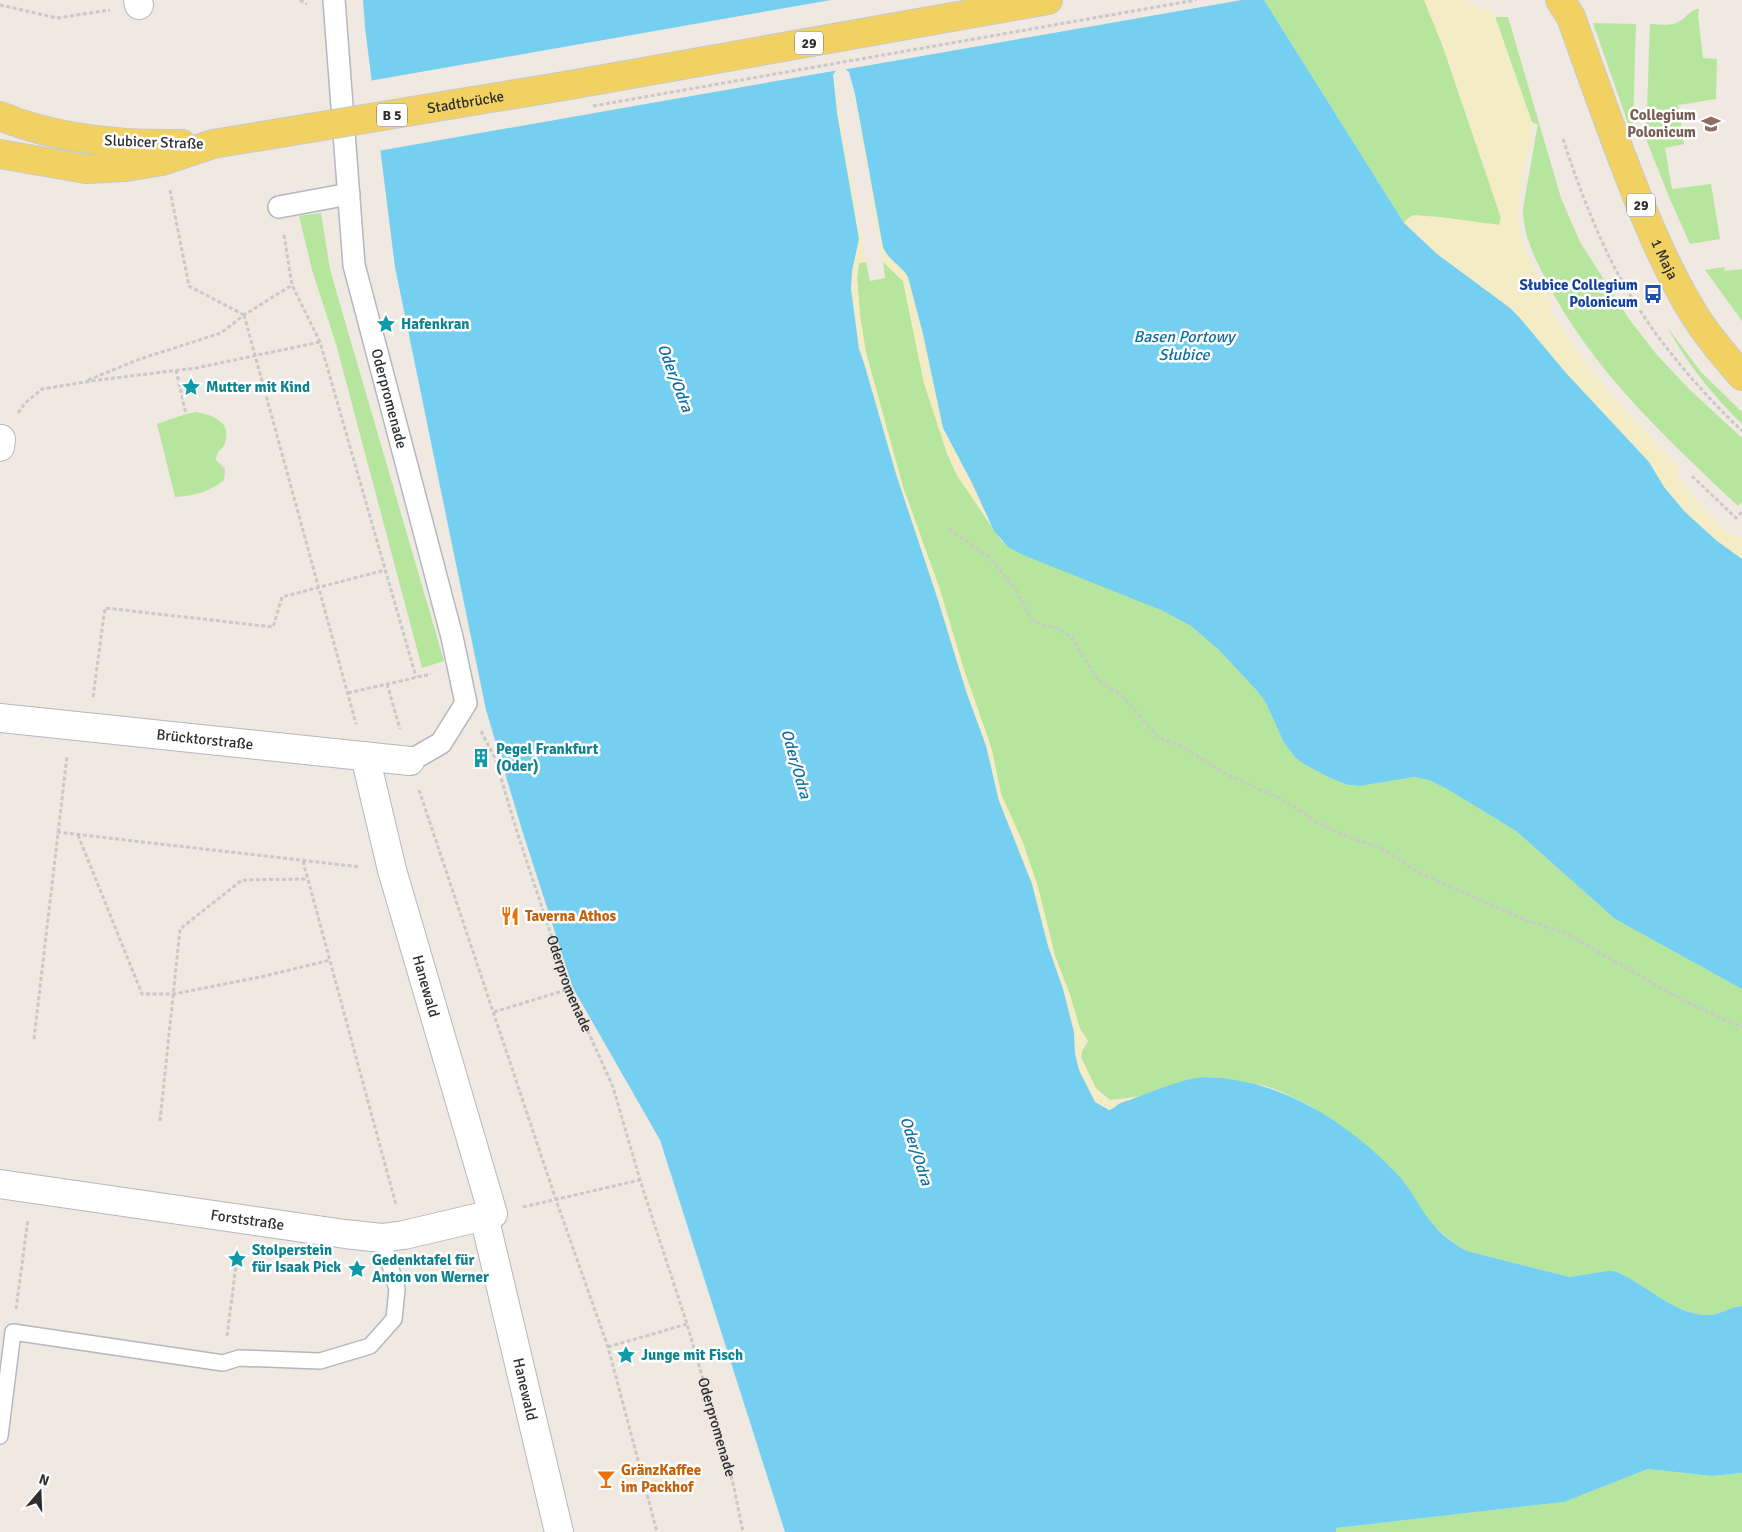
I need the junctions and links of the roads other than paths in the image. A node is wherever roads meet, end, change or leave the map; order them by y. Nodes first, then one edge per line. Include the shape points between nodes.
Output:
1 (334, 0) edge
2 (1048, 0) edge
3 (1567, 6) edge
4 (578, 96) joint
5 (0, 116) edge
6 (213, 144) junction
7 (0, 154) edge
8 (349, 194) junction
9 (280, 207) road end
10 (1742, 376) edge
11 (0, 718) edge
12 (365, 756) junction
13 (410, 761) joint
14 (0, 1184) edge
15 (488, 1215) junction
16 (393, 1236) junction
17 (0, 1436) edge
18 (559, 1532) edge

1 - 8 street, Oderpromenade
2 - 4 main road, 29
3 - 10 main road, 1 Maja / 29 via 1662,255 1697,319
4 - 6 main road, Stadtbrücke / B 5, bridge
5 - 6 main road, Slubicer Straße / B 5 via 107,142
6 - 7 main road, Slubicer Straße / B 5 via 162,161 86,169
8 - 9 street
8 - 13 street, Oderpromenade via 354,265 452,637 466,704 441,742
11 - 12 street, Brücktorstraße
12 - 13 street, Brücktorstraße
12 - 15 street, Hanewald via 392,870
14 - 16 street, Forststraße via 242,1219
15 - 16 street, Forststraße
15 - 18 street, Hanewald
16 - 17 lane via 397,1289 394,1318 370,1346 320,1361 239,1358 223,1364 13,1332

